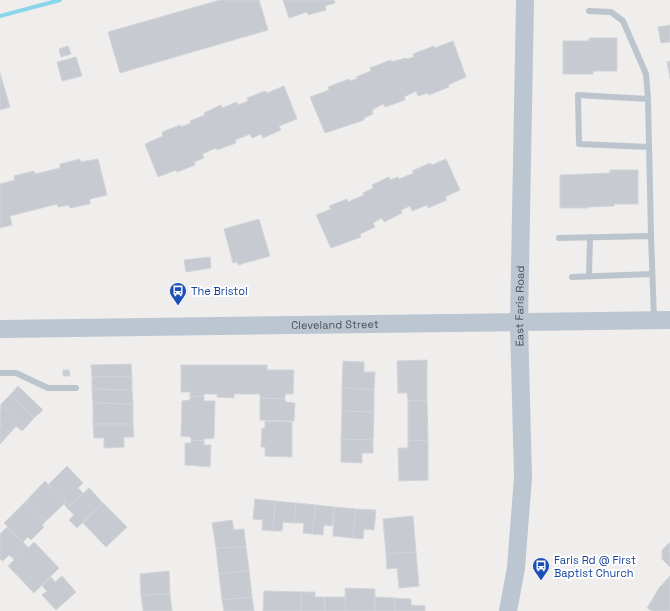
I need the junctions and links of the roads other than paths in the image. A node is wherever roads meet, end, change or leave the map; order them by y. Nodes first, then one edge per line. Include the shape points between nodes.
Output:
1 (526, 0) edge
2 (589, 12) dead end
3 (648, 99) junction
4 (649, 147) junction
5 (651, 236) junction
6 (590, 237) junction
7 (558, 238) dead end
8 (652, 274) junction
9 (589, 276) junction
10 (572, 277) dead end
11 (662, 320) edge
12 (519, 323) junction
13 (0, 329) edge
14 (0, 373) edge
15 (76, 388) dead end
16 (508, 611) edge

1 - 12 street, East Faris Road
2 - 3 lane via 611,12 623,21 646,74
3 - 4 lane
3 - 4 lane via 578,95 579,144
4 - 5 lane
5 - 6 lane
5 - 8 lane
6 - 7 lane
6 - 9 lane
8 - 9 lane
8 - 11 lane
9 - 10 lane
11 - 12 street, Cleveland Street
12 - 13 street, Cleveland Street
12 - 16 street, East Faris Road via 523,477 516,568
14 - 15 lane via 16,373 48,388

